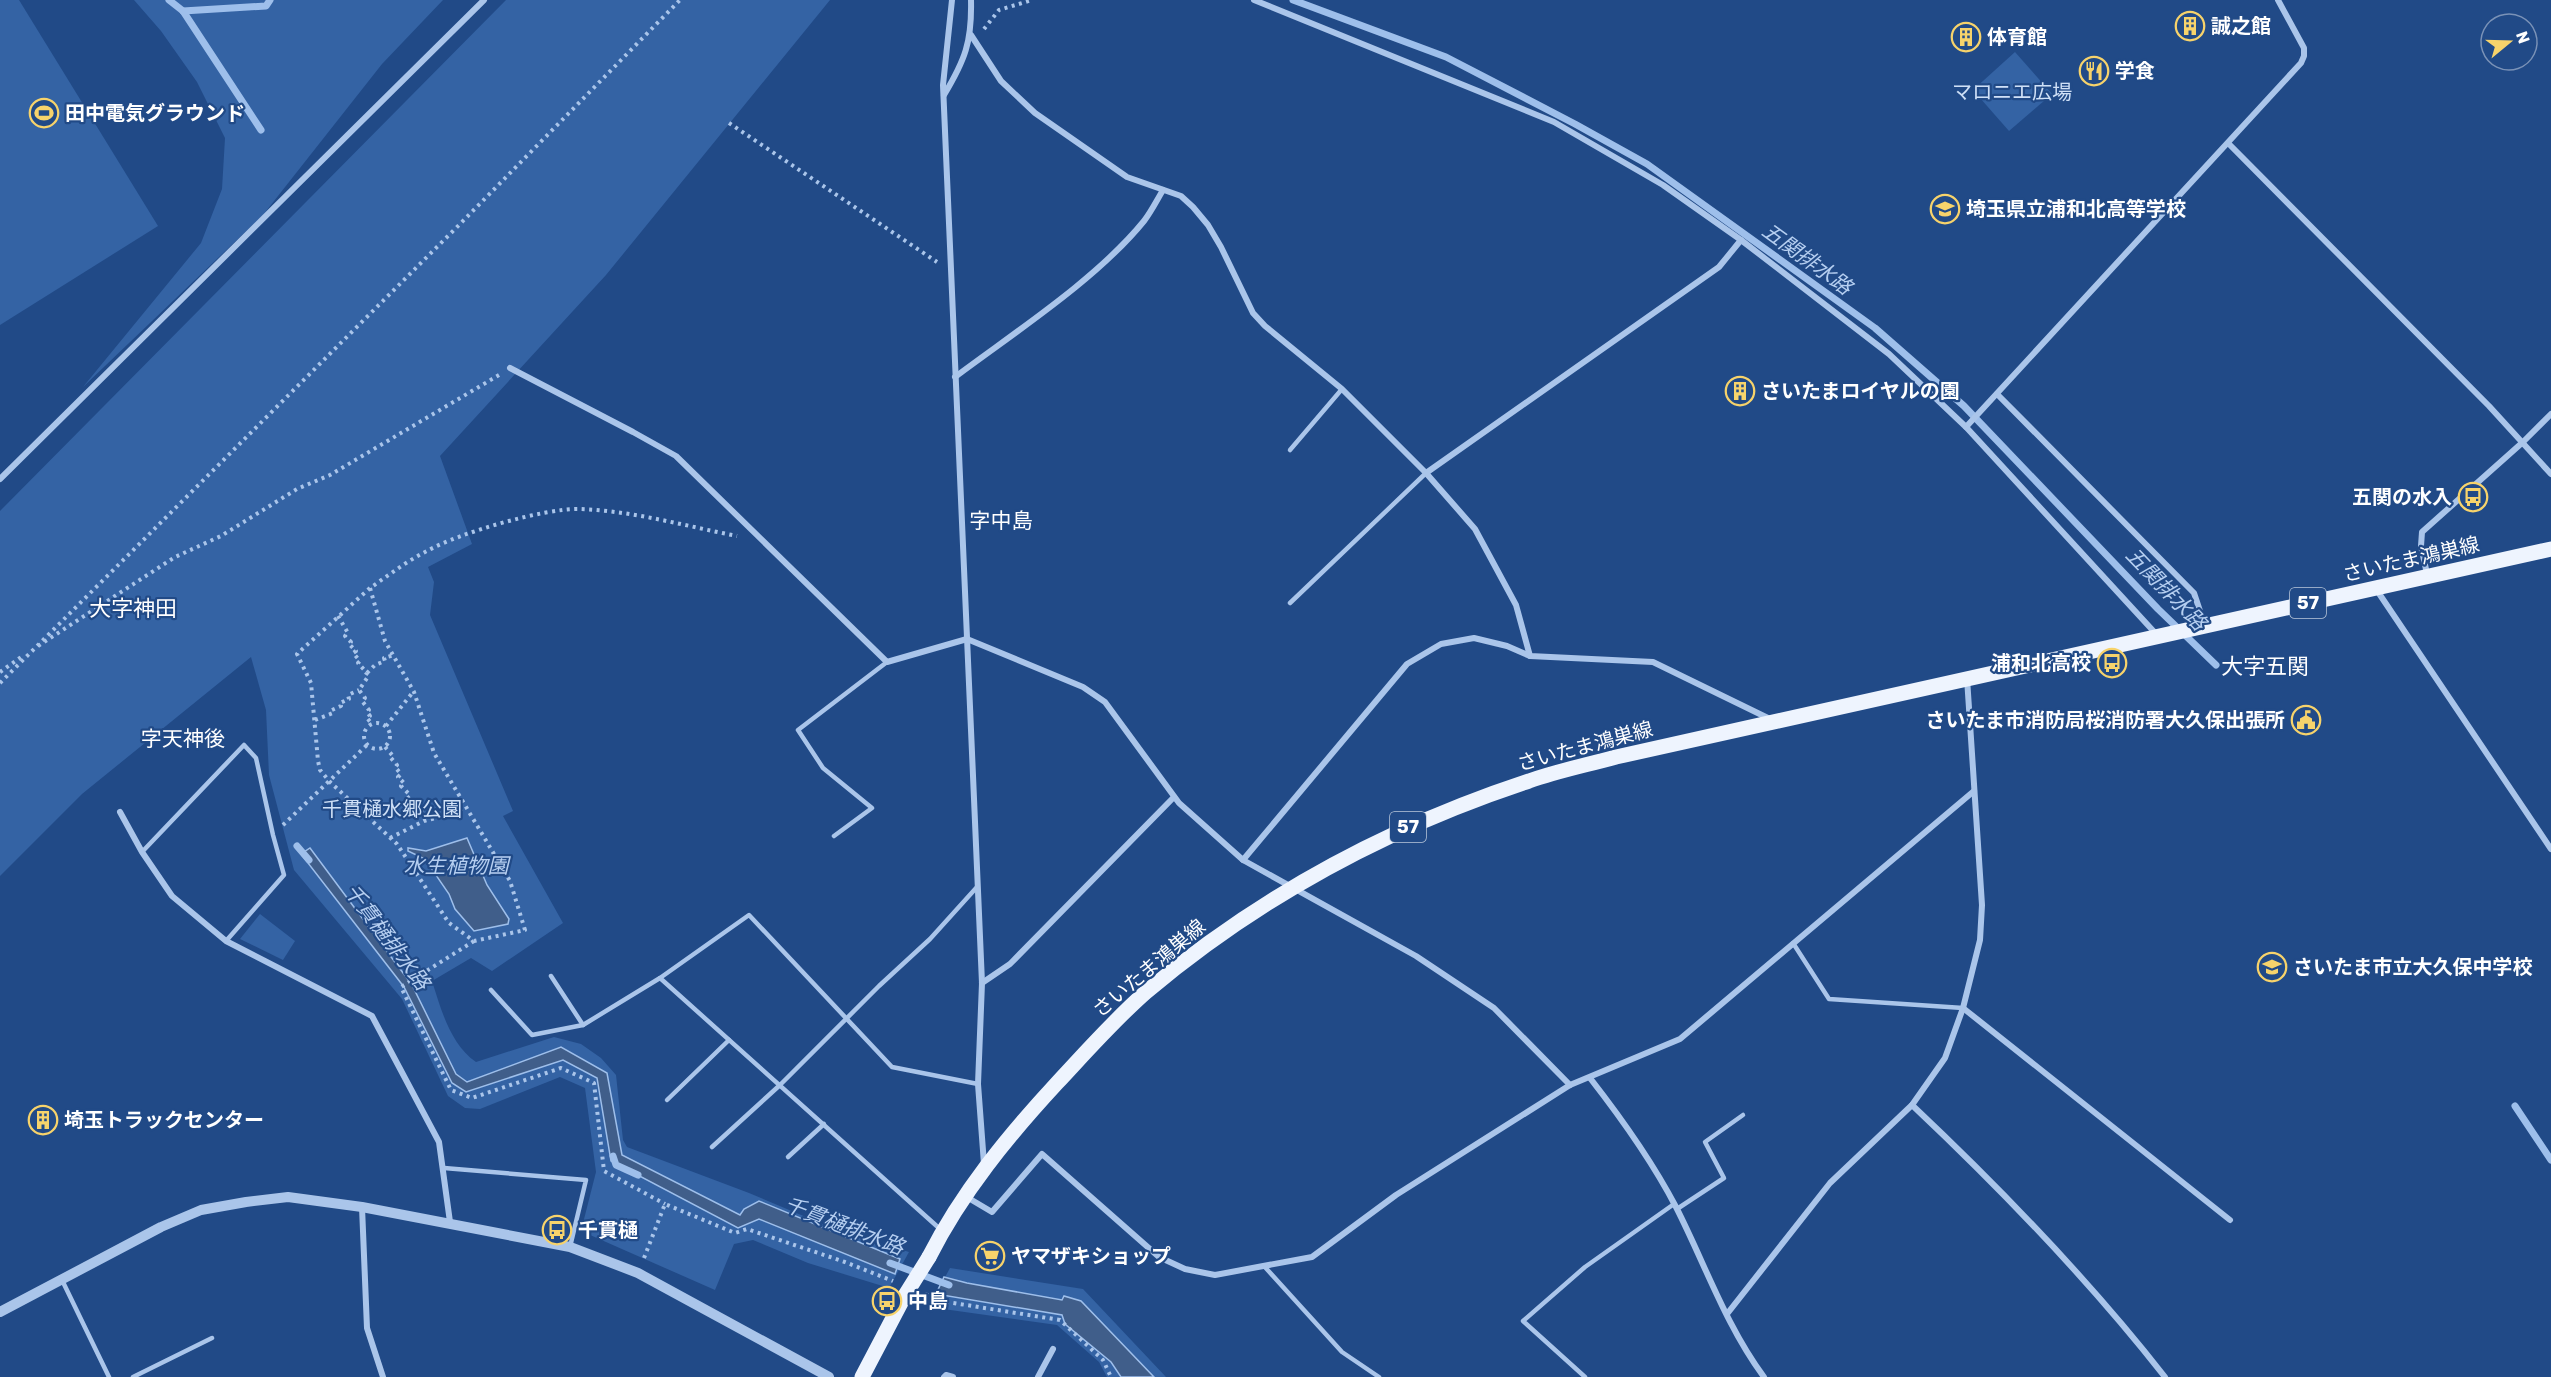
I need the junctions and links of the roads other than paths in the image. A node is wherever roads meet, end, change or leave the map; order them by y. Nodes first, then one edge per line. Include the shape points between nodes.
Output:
1 (484, 0) edge
2 (952, 0) edge
3 (971, 0) edge
4 (1254, 0) edge
5 (2278, 0) edge
6 (971, 35) junction
7 (943, 97) junction
8 (2229, 144) junction
9 (1163, 189) junction
10 (1741, 240) junction
11 (510, 368) road end
12 (955, 377) junction
13 (1342, 389) junction
14 (1996, 394) junction
15 (2551, 414) edge
16 (1966, 427) junction
17 (2523, 442) junction
18 (1290, 450) dead end
19 (1426, 473) junction
20 (2551, 474) edge
21 (0, 479) edge
22 (2551, 549) edge
23 (2428, 576) junction
24 (2376, 588) junction
25 (1290, 603) dead end
26 (2205, 626) junction
27 (2165, 635) junction
28 (967, 639) junction
29 (1530, 656) junction
30 (887, 662) junction
31 (1967, 678) junction
32 (1775, 722) junction
33 (1974, 791) junction
34 (1174, 797) junction
35 (120, 812) dead end
36 (834, 836) dead end
37 (2551, 849) edge
38 (142, 852) junction
39 (1243, 860) junction
40 (977, 887) junction
41 (1293, 887) junction
42 (226, 941) junction
43 (1793, 943) junction
44 (551, 976) dead end
45 (660, 978) junction
46 (982, 982) junction
47 (491, 990) dead end
48 (1963, 1008) junction
49 (846, 1018) junction
50 (583, 1025) junction
51 (729, 1040) junction
52 (1590, 1078) junction
53 (978, 1084) junction
54 (780, 1085) junction
55 (1569, 1085) junction
56 (668, 1100) dead end
57 (1912, 1105) junction
58 (1743, 1114) dead end
59 (824, 1124) junction
60 (712, 1147) dead end
61 (788, 1157) dead end
62 (984, 1167) junction
63 (444, 1168) junction
64 (965, 1196) junction
65 (362, 1207) junction
66 (1676, 1207) junction
67 (2230, 1220) dead end
68 (450, 1222) junction
69 (942, 1231) junction
70 (570, 1247) junction
71 (1264, 1266) junction
72 (62, 1280) junction
73 (0, 1312) edge
74 (1727, 1314) junction
75 (212, 1338) dead end
76 (1053, 1349) dead end
77 (109, 1377) edge
78 (133, 1377) edge
79 (382, 1377) edge
80 (830, 1377) edge
81 (862, 1377) edge
82 (944, 1377) edge
83 (953, 1377) edge
84 (1038, 1377) edge
85 (1379, 1377) edge
86 (1585, 1377) edge
87 (1764, 1377) edge
88 (2165, 1377) edge

1 - 21 street
2 - 7 street
3 - 6 street
4 - 10 street via 1554,122 1663,185
5 - 8 street via 2300,37 2304,56
6 - 7 street via 958,72
6 - 9 street via 1001,81 1035,114 1127,177
7 - 12 street
8 - 14 street
8 - 17 street
9 - 12 street via 1145,220 1125,242 1075,287
9 - 13 street via 1180,196 1208,225 1253,313
10 - 16 street via 1889,354
10 - 19 street via 1719,267
11 - 30 street via 676,456
12 - 28 street
13 - 18 lane
13 - 19 street
14 - 16 street
14 - 26 street via 2194,593
15 - 17 street
16 - 27 street
17 - 20 street
17 - 23 street via 2422,532
19 - 25 lane
19 - 29 street via 1481,539 1516,605
22 - 23 main road, さいたま鴻巣線 / 57
23 - 24 main road, さいたま鴻巣線 / 57
24 - 26 main road, さいたま鴻巣線 / 57
24 - 37 street
26 - 27 main road, さいたま鴻巣線 / 57
27 - 31 main road, さいたま鴻巣線 / 57
28 - 30 street
28 - 34 street via 1083,687 1105,702
28 - 40 street
29 - 32 street via 1653,662
29 - 39 street via 1474,638 1441,644 1407,664
30 - 36 lane via 798,730 823,768 872,808
31 - 32 main road, さいたま鴻巣線 / 57
31 - 33 street
32 - 41 main road, さいたま鴻巣線 / 57 via 1531,780 1399,831
33 - 43 street
33 - 48 street via 1982,904 1980,940
34 - 39 street
34 - 46 street via 1010,964
35 - 38 street
38 - 42 street via 172,896
38 - 42 lane via 244,745 256,758 284,875
39 - 41 street
40 - 46 street
40 - 49 lane via 930,939
41 - 55 street via 1416,956 1494,1008
41 - 62 main road, さいたま鴻巣線 / 57 via 1146,993 1095,1042
42 - 63 street via 372,1016 439,1142
43 - 48 lane via 1830,999
43 - 52 street via 1680,1039
44 - 50 lane
45 - 49 lane via 749,915
45 - 50 lane
45 - 51 lane
46 - 53 street
47 - 50 lane via 532,1035
48 - 57 street via 1945,1058
48 - 67 street
49 - 53 lane via 892,1067
49 - 54 lane
51 - 54 lane
51 - 56 lane
52 - 55 street
52 - 66 street via 1631,1130
53 - 62 street
54 - 59 lane
54 - 60 lane
55 - 71 street via 1396,1195 1312,1257
57 - 74 street via 1830,1183
57 - 88 street via 1992,1181
58 - 66 lane via 1705,1142 1724,1178
59 - 61 lane
59 - 69 lane
62 - 64 main road, さいたま鴻巣線 / 57
63 - 68 street
63 - 70 lane via 586,1180
64 - 69 main road, さいたま鴻巣線 / 57
64 - 71 street via 992,1212 1042,1154 1160,1257 1185,1269 1215,1275
65 - 68 street
65 - 72 street via 288,1197 201,1210
65 - 79 street via 367,1328
66 - 74 street
66 - 86 lane via 1585,1267 1523,1322
68 - 70 street
69 - 81 main road, さいたま鴻巣線 / 57, bridge
70 - 80 street via 638,1272
71 - 85 lane via 1342,1352
72 - 73 street
72 - 77 lane
74 - 87 street via 1747,1354
75 - 78 lane
76 - 84 street
82 - 83 street

